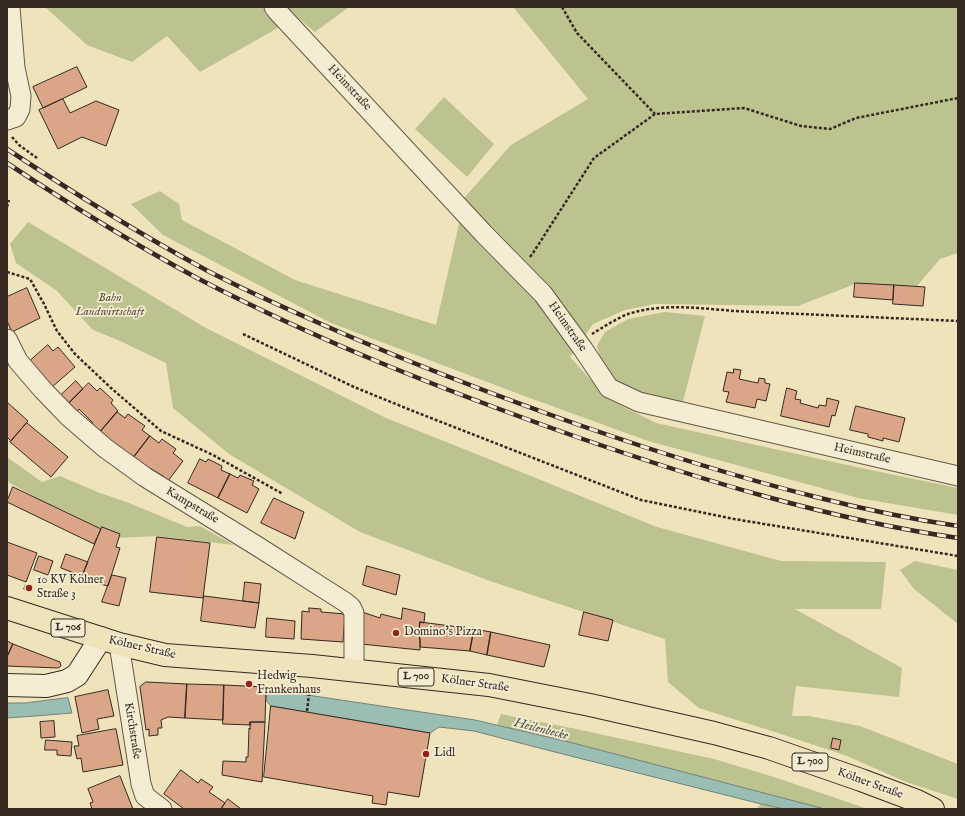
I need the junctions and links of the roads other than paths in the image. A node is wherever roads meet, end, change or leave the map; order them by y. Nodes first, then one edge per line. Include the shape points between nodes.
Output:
1 (10, 7) edge
2 (274, 7) edge
3 (7, 120) edge
4 (7, 339) edge
5 (958, 476) edge
6 (7, 608) edge
7 (110, 641) junction
8 (354, 670) junction
9 (7, 685) edge
10 (162, 809) edge
11 (934, 809) edge

1 - 3 street via 15,68 21,96 20,109 16,117
2 - 5 street, Heimstraße via 543,294 609,388 639,402
4 - 8 street, Kampstraße via 18,361 42,389 105,448 145,477 351,607 354,613
6 - 7 main road, Kölner Straße / L 706
7 - 8 main road, Kölner Straße / L 700 via 165,655
7 - 9 main road via 77,675 67,681 46,686
7 - 10 street, Kirchstraße via 141,784 146,796
8 - 11 main road, Kölner Straße / L 700 via 489,684 714,733 768,748

